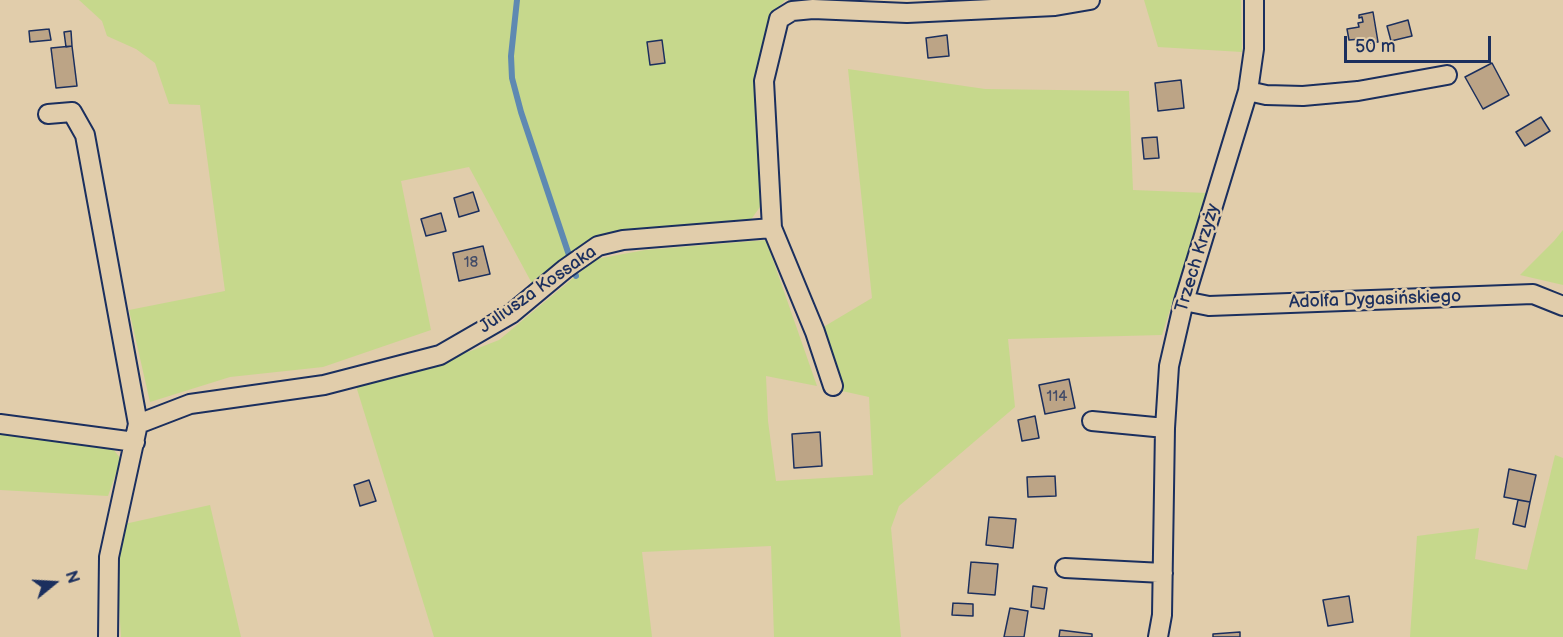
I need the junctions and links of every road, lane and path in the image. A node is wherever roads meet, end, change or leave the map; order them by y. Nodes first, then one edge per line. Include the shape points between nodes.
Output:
1 (1090, 0) edge
2 (1254, 0) edge
3 (1447, 75) dead end
4 (1248, 91) junction
5 (48, 114) dead end
6 (772, 228) junction
7 (1184, 302) junction
8 (1563, 306) edge
9 (833, 386) dead end
10 (1092, 421) dead end
11 (0, 424) edge
12 (138, 424) junction
13 (1165, 428) junction
14 (135, 442) junction
15 (1065, 568) dead end
16 (1163, 573) junction
17 (108, 637) edge
18 (1158, 637) edge

1 - 6 street via 1055,6 907,13 813,9 792,11 779,18 764,81
2 - 4 street, Trzech Krzyży via 1254,49
3 - 4 street via 1303,96
4 - 7 street, Trzech Krzyży
5 - 12 street via 72,112 85,135
6 - 9 street
6 - 12 street, Juliusza Kossaka via 623,240 598,246 511,314 440,355 324,385 190,404
7 - 8 street, Adolfa Dygasińskiego via 1209,306 1533,294
7 - 13 street, Trzech Krzyży via 1170,366
10 - 13 street
11 - 14 street
12 - 14 street
13 - 16 street, Trzech Krzyży
14 - 17 street via 109,557
15 - 16 street
16 - 18 street, Trzech Krzyży

